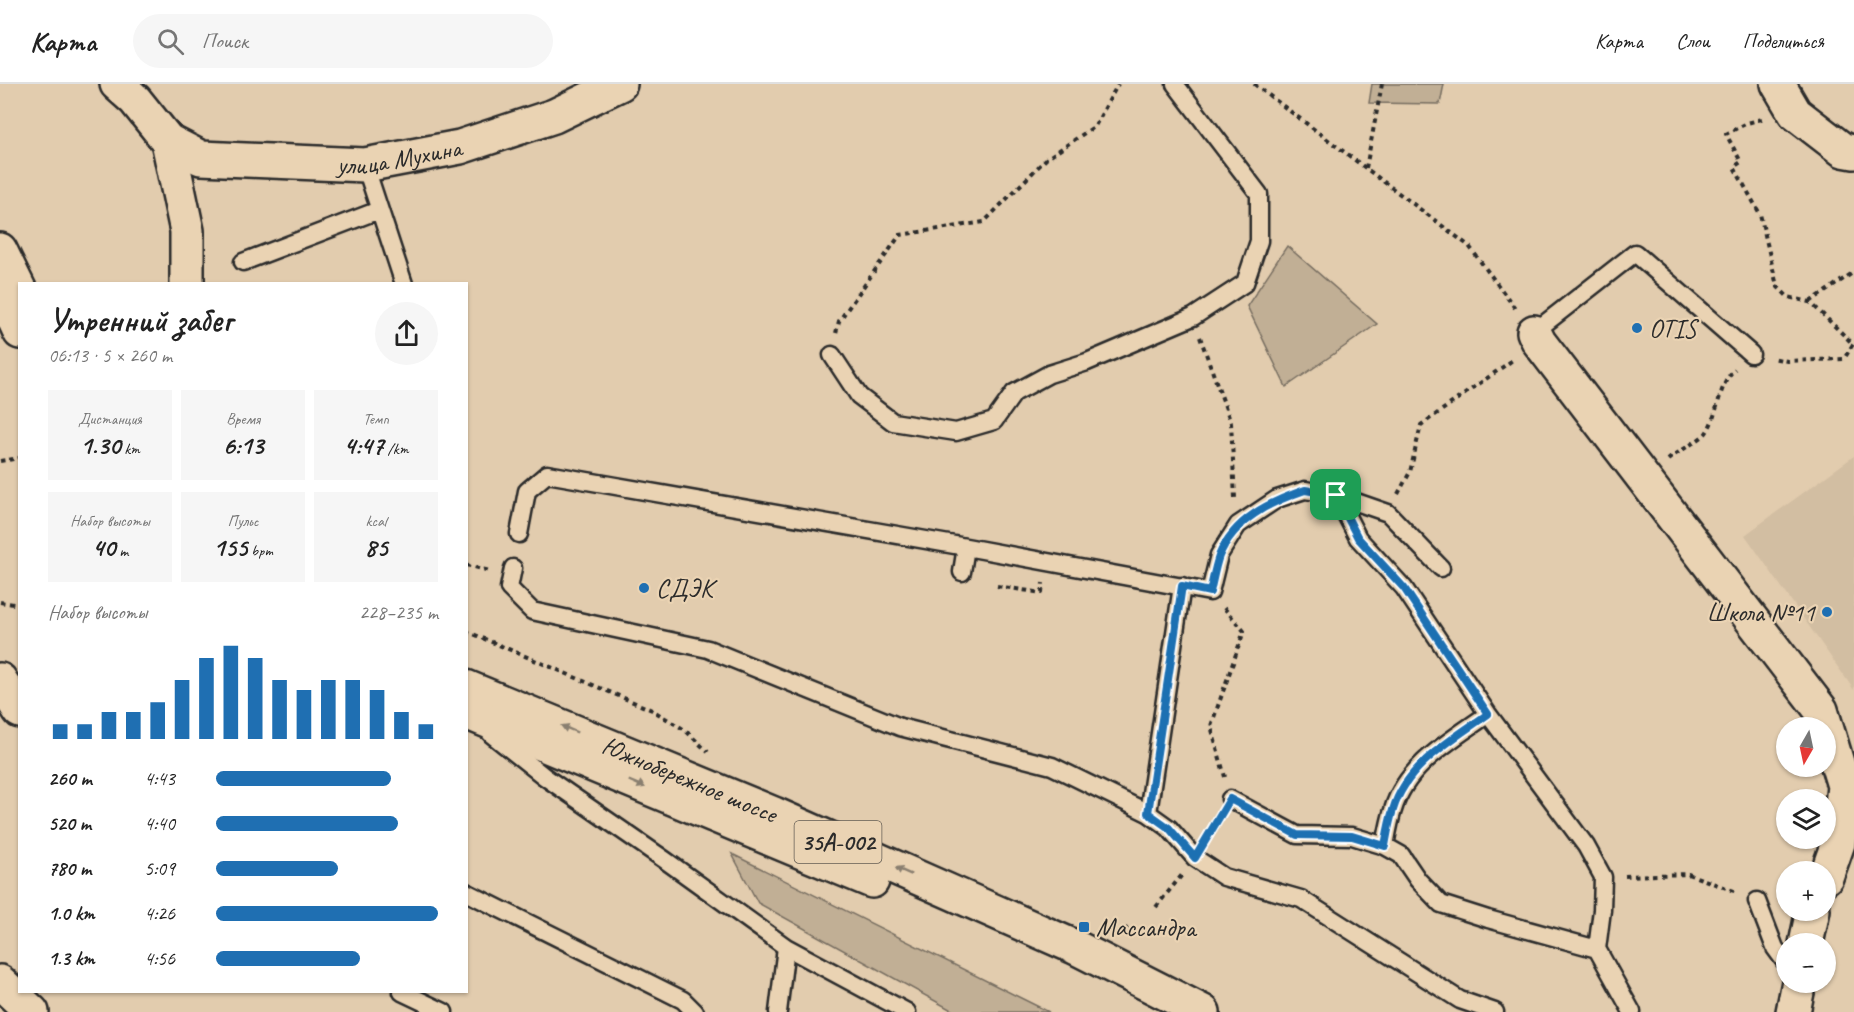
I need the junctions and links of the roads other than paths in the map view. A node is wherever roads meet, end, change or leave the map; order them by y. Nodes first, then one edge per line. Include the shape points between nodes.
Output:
1 (117, 84) edge
2 (620, 84) edge
3 (1175, 84) edge
4 (1778, 84) edge
5 (168, 141) junction
6 (1854, 152) edge
7 (365, 165) junction
8 (380, 210) junction
9 (0, 250) edge
10 (243, 262) dead end
11 (187, 282) edge
12 (403, 282) edge
13 (18, 287) edge
14 (0, 288) edge
15 (18, 328) edge
16 (1536, 337) joint
17 (1751, 354) road end
18 (832, 355) road end
19 (1336, 495) junction
20 (519, 534) dead end
21 (966, 547) junction
22 (513, 568) dead end
23 (1441, 568) dead end
24 (962, 572) dead end
25 (1182, 586) junction
26 (0, 680) edge
27 (468, 688) edge
28 (18, 708) edge
29 (468, 714) edge
30 (1488, 714) junction
31 (468, 715) edge
32 (1230, 799) road end
33 (1148, 813) junction
34 (1385, 846) junction
35 (1831, 861) edge
36 (468, 893) edge
37 (1757, 901) road end
38 (786, 947) junction
39 (1597, 949) junction
40 (1776, 949) edge
41 (0, 982) edge
42 (404, 993) edge
43 (1797, 993) edge
44 (32, 1012) edge
45 (444, 1012) edge
46 (695, 1012) edge
47 (778, 1012) edge
48 (908, 1012) edge
49 (1159, 1012) edge
50 (1203, 1012) edge
51 (1495, 1012) edge
52 (1632, 1012) edge
53 (1793, 1012) edge

1 - 5 main road
2 - 7 main road, улица Мухина via 554,116 460,147
3 - 18 lane via 1259,194 1259,241 1245,283 1193,317 1049,374 1014,393 994,421 956,432 893,422 858,396
4 - 6 main road via 1795,113 1843,150
5 - 7 main road, улица Мухина via 201,158
5 - 11 main road via 187,231
7 - 8 lane
8 - 10 lane
8 - 12 lane
9 - 13 main road
14 - 15 main road
16 - 17 lane via 1635,254
16 - 35 main road via 1821,710 1844,786 1838,843
19 - 23 lane via 1388,513
19 - 25 lane via 1305,490 1277,499 1238,525 1220,555 1210,592
19 - 30 lane via 1358,538 1404,588
20 - 21 lane via 527,491 547,474
21 - 24 lane
21 - 25 lane
22 - 33 lane via 509,588 532,611 708,649 900,727 1052,766
25 - 33 lane
26 - 28 main road
50 -> 27 main road, Южнобережное шоссе / 35А-002 via 1075,947 774,814
29 -> 49 main road, Южнобережное шоссе / 35А-002 via 947,913 1072,968
30 - 34 lane via 1424,760 1393,808
30 - 39 lane via 1586,846 1603,876
31 - 38 lane via 545,777
32 - 34 lane via 1297,835 1352,836
33 - 51 lane via 1169,828 1195,858 1224,877 1301,899 1460,1000
34 - 39 lane via 1401,855 1441,904
36 - 46 lane via 683,1000
37 - 40 lane
38 - 47 lane
38 - 48 lane
39 - 52 lane
41 - 44 main road
42 - 45 lane
43 - 53 main road

